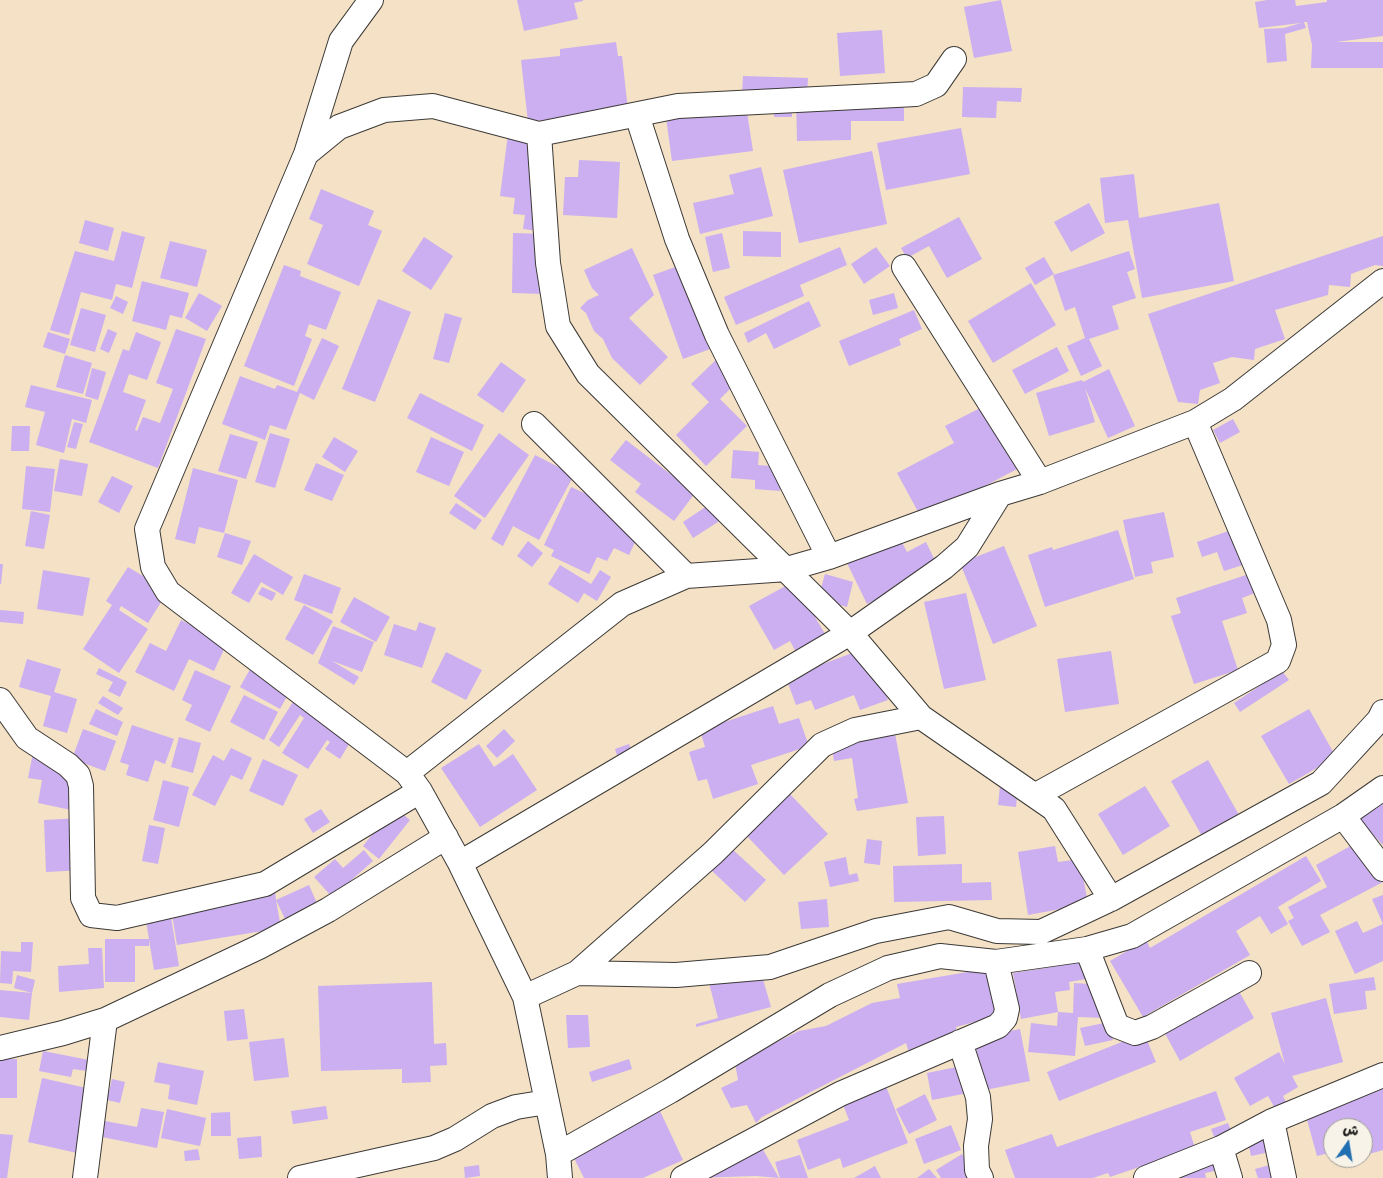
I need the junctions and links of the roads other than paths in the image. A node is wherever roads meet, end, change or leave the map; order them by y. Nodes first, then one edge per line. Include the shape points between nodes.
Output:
1 (371, 0) edge
2 (954, 59) dead end
3 (637, 115) junction
4 (539, 134) junction
5 (306, 154) junction
6 (904, 267) dead end
7 (1383, 281) edge
8 (1195, 422) junction
9 (534, 424) dead end
10 (1040, 482) junction
11 (1000, 494) junction
12 (829, 557) junction
13 (786, 569) junction
14 (686, 576) junction
15 (850, 633) junction
16 (0, 700) edge
17 (1383, 712) edge
18 (921, 716) junction
19 (413, 782) junction
20 (1383, 788) edge
21 (1036, 795) junction
22 (1343, 816) junction
23 (446, 837) junction
24 (460, 863) junction
25 (1383, 869) edge
26 (1111, 899) junction
27 (1087, 949) junction
28 (996, 962) junction
29 (1249, 973) dead end
30 (577, 974) junction
31 (525, 997) junction
32 (105, 1020) junction
33 (960, 1042) junction
34 (0, 1048) edge
35 (1383, 1075) edge
36 (547, 1102) junction
37 (1272, 1121) junction
38 (1221, 1148) junction
39 (558, 1154) junction
40 (85, 1178) edge
41 (300, 1178) edge
42 (560, 1178) edge
43 (683, 1178) edge
44 (981, 1178) edge
45 (1146, 1178) edge
46 (1230, 1178) edge
47 (1284, 1178) edge

1 - 5 street via 341,41
2 - 3 street via 936,85 916,94 678,106
3 - 4 street
3 - 12 street via 677,239 717,335
4 - 5 street via 433,106 384,110 339,126
4 - 13 street via 548,263 558,326 588,374
5 - 19 street via 147,529 153,567 168,592
6 - 10 street
7 - 8 street via 1233,399
8 - 10 street
8 - 21 street via 1279,620 1284,645 1278,661
9 - 14 street
10 - 11 street
11 - 12 street
11 - 15 street via 967,547
12 - 13 street
13 - 14 street
13 - 15 street
14 - 19 street via 622,604
15 - 18 street
15 - 24 street
16 - 19 street via 27,738 78,775 81,786 83,898 91,915 117,918 265,884
17 - 26 street via 1321,783
18 - 21 street
18 - 30 street via 855,730 822,746 713,853
19 - 23 street
20 - 22 street
21 - 26 street via 1054,809
22 - 25 street
22 - 27 street via 1132,936
23 - 24 street
23 - 32 street via 328,910 259,947
24 - 31 street
26 - 30 street via 1042,932 998,931 949,917 876,931 770,967 676,975
27 - 28 street
27 - 29 street via 1117,1026 1135,1034
28 - 33 street via 1007,1009 1005,1018 998,1026
28 - 39 street via 940,956 888,968 830,995
30 - 31 street
31 - 36 street
32 - 34 street
32 - 40 street
33 - 43 street via 840,1094
33 - 44 street via 978,1097 980,1119 976,1146 977,1170
35 - 37 street
36 - 39 street
36 - 41 street via 516,1107 492,1116 434,1148
37 - 38 street
37 - 47 street
38 - 45 street
38 - 46 street
39 - 42 street

